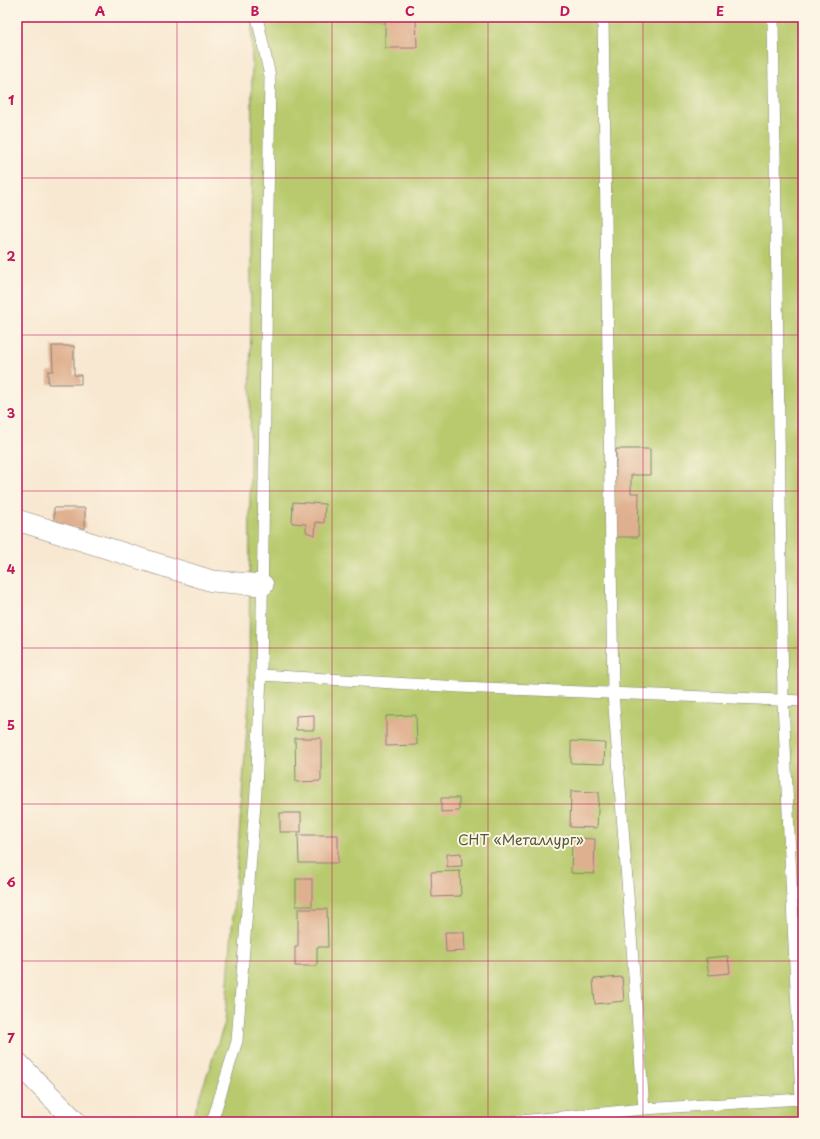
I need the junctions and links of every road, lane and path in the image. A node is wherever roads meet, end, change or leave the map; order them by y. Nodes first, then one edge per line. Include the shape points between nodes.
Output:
1 (257, 17) edge
2 (603, 17) edge
3 (773, 17) edge
4 (17, 520) edge
5 (263, 585) junction
6 (261, 675) junction
7 (613, 693) junction
8 (783, 701) junction
9 (803, 701) edge
10 (17, 1062) edge
11 (644, 1109) junction
12 (76, 1122) edge
13 (212, 1122) edge
14 (510, 1122) edge

1 - 5 lane via 270,76
2 - 7 lane
3 - 8 lane
4 - 5 street via 212,581
5 - 6 lane
6 - 7 lane
6 - 13 lane via 256,791 237,1040
7 - 8 lane
7 - 11 lane
8 - 9 lane
8 - 11 lane via 801,1099
10 - 12 street
11 - 14 lane

